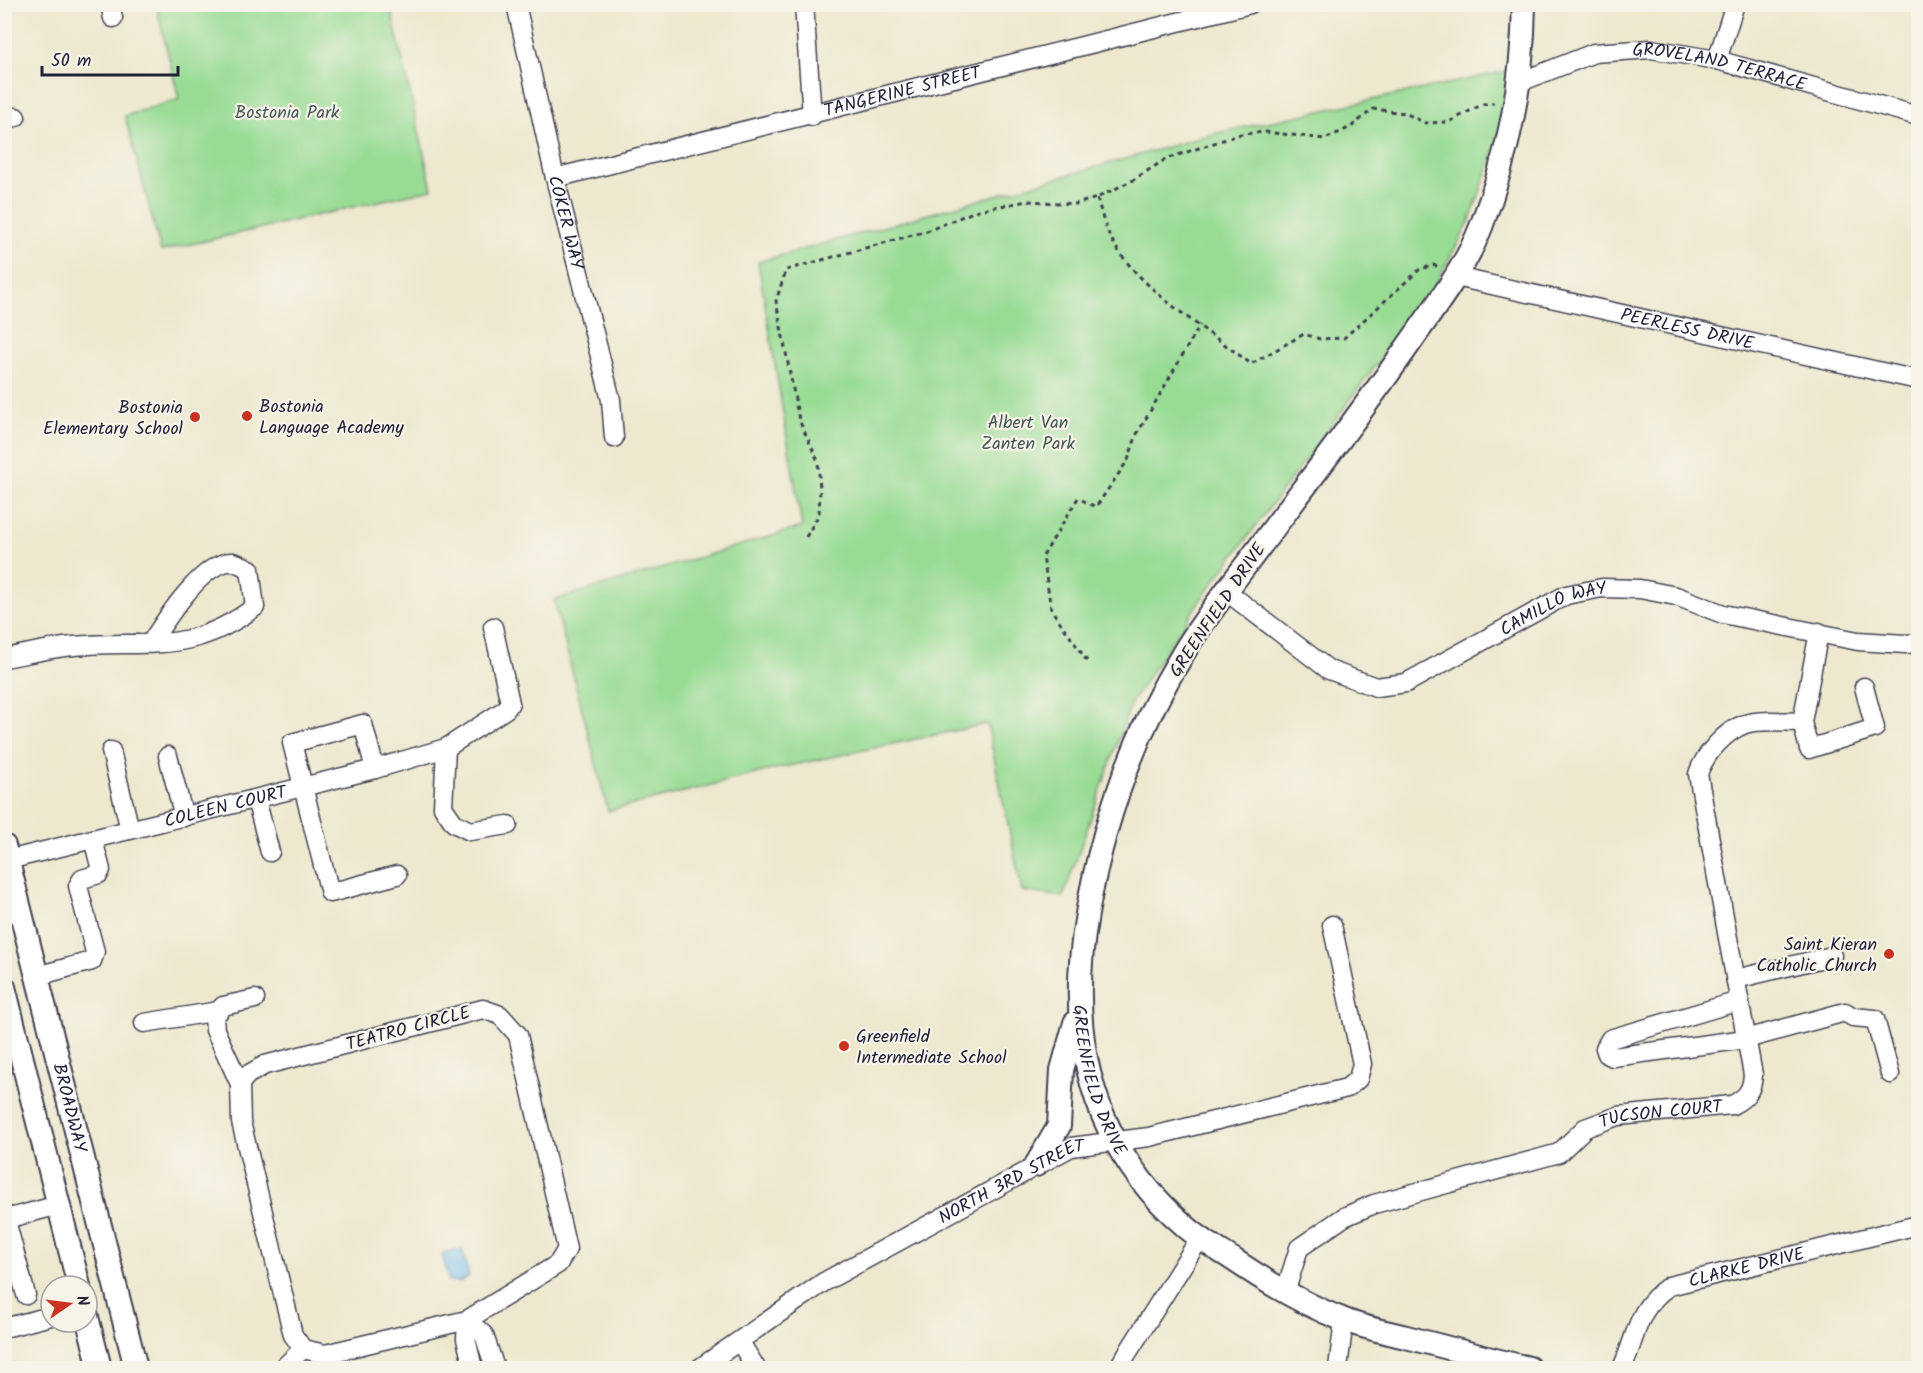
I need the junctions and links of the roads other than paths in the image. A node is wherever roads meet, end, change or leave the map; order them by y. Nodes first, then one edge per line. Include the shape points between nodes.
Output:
1 (516, 4) edge
2 (804, 4) edge
3 (1250, 4) edge
4 (1524, 4) edge
5 (1735, 4) edge
6 (1717, 60) junction
7 (1519, 92) junction
8 (812, 116) junction
9 (1918, 116) edge
10 (555, 178) junction
11 (1456, 277) junction
12 (1918, 380) edge
13 (614, 438) dead end
14 (1226, 591) junction
15 (494, 627) dead end
16 (1819, 632) junction
17 (1918, 643) edge
18 (150, 644) junction
19 (4, 658) edge
20 (1864, 687) dead end
21 (1802, 722) junction
22 (446, 748) junction
23 (111, 751) dead end
24 (168, 756) dead end
25 (375, 769) junction
26 (303, 787) junction
27 (256, 799) junction
28 (184, 817) junction
29 (508, 825) dead end
30 (130, 830) junction
31 (93, 839) junction
32 (270, 852) dead end
33 (6, 856) edge
34 (397, 875) dead end
35 (1332, 925) dead end
36 (1832, 956) dead end
37 (37, 976) junction
38 (1736, 979) junction
39 (4, 987) edge
40 (255, 999) dead end
41 (1739, 1001) junction
42 (1079, 1010) junction
43 (219, 1011) junction
44 (8, 1016) edge
45 (144, 1023) dead end
46 (1746, 1039) junction
47 (1890, 1074) dead end
48 (240, 1084) junction
49 (1116, 1142) junction
50 (1036, 1165) junction
51 (59, 1205) junction
52 (5, 1216) edge
53 (1918, 1225) edge
54 (1200, 1238) junction
55 (76, 1274) edge
56 (1285, 1293) junction
57 (26, 1295) dead end
58 (39, 1319) edge
59 (467, 1320) junction
60 (1344, 1320) junction
61 (4, 1328) edge
62 (91, 1334) edge
63 (740, 1342) junction
64 (303, 1349) junction
65 (100, 1368) edge
66 (136, 1368) edge
67 (283, 1368) edge
68 (473, 1368) edge
69 (495, 1368) edge
70 (700, 1368) edge
71 (756, 1368) edge
72 (1118, 1368) edge
73 (1338, 1368) edge
74 (1529, 1368) edge
75 (1622, 1368) edge

1 - 10 street, COKER WAY
2 - 8 street
3 - 8 street, TANGERINE STREET
4 - 7 main road, GREENFIELD DRIVE
5 - 6 street
6 - 7 street, GROVELAND TERRACE via 1651,49 1594,53
6 - 9 street, GROVELAND TERRACE
7 - 11 main road, GREENFIELD DRIVE via 1512,130 1480,230
8 - 10 street, TANGERINE STREET
10 - 13 street, COKER WAY via 611,400
11 - 12 street, PEERLESS DRIVE
11 - 14 main road, GREENFIELD DRIVE
14 - 16 street, CAMILLO WAY via 1329,670 1376,687 1406,683 1566,595 1602,588 1640,589 1676,596 1723,614
14 - 42 main road, GREENFIELD DRIVE via 1184,652 1148,719 1121,784 1095,869 1082,954
15 - 22 street, COLEEN COURT via 510,703
16 - 17 street, CAMILLO WAY via 1858,641
16 - 21 street
18 - 18 street via 204,637 247,614 255,607 250,569 232,562 212,567
18 - 19 street via 73,646
20 - 21 street via 1875,728 1809,749
21 - 38 street, TUCSON COURT via 1746,724 1717,745 1702,762 1698,774
22 - 25 street, COLEEN COURT
22 - 29 street via 443,807 447,816 470,831
23 - 30 street
24 - 28 street
25 - 26 street, COLEEN COURT
25 - 26 street via 363,724 292,743
26 - 27 street, COLEEN COURT
26 - 34 street via 330,893
27 - 28 street, COLEEN COURT
27 - 32 street
28 - 30 street, COLEEN COURT
30 - 31 street, COLEEN COURT
31 - 33 street, COLEEN COURT
31 - 37 street via 101,870 82,879 78,886 95,952 92,961
33 - 37 main road, BROADWAY
35 - 49 street, NORTH 3RD STREET via 1360,1052 1358,1079 1347,1088
36 - 38 street
37 - 66 main road, BROADWAY
38 - 41 street, TUCSON COURT
39 - 44 main road, BROADWAY
40 - 43 street via 223,1006
41 - 46 street, TUCSON COURT
41 - 46 street via 1610,1039 1605,1048 1613,1057
42 - 49 main road, GREENFIELD DRIVE via 1086,1065 1103,1117
42 - 50 main road via 1062,1070 1059,1126
43 - 45 street
43 - 48 street via 214,1017 215,1030
44 - 51 main road, BROADWAY
46 - 47 street via 1845,1012 1852,1017 1870,1017 1875,1019
46 - 56 street, TUCSON COURT via 1753,1075 1752,1087 1743,1100 1732,1105 1618,1116 1585,1128 1559,1153 1374,1204 1344,1217 1299,1248
48 - 59 street, TEATRO CIRCLE via 265,1065 483,1009 500,1015 518,1035 567,1249 558,1264
48 - 64 street via 241,1122 293,1335
49 - 50 street, NORTH 3RD STREET via 1071,1147
49 - 54 main road, GREENFIELD DRIVE via 1147,1188
50 - 63 street, NORTH 3RD STREET via 824,1282
51 - 52 street
51 - 55 main road, BROADWAY
52 - 57 street
53 - 75 street, CLARKE DRIVE via 1669,1286 1651,1298 1640,1316
54 - 56 main road, GREENFIELD DRIVE
54 - 72 street
56 - 60 main road, GREENFIELD DRIVE
58 - 61 street
59 - 64 street, TEATRO CIRCLE via 325,1354
59 - 68 street via 466,1339
59 - 69 street via 484,1335
60 - 73 street
60 - 74 main road, GREENFIELD DRIVE
62 - 65 main road
63 - 70 street, NORTH 3RD STREET
63 - 71 street
64 - 67 street

